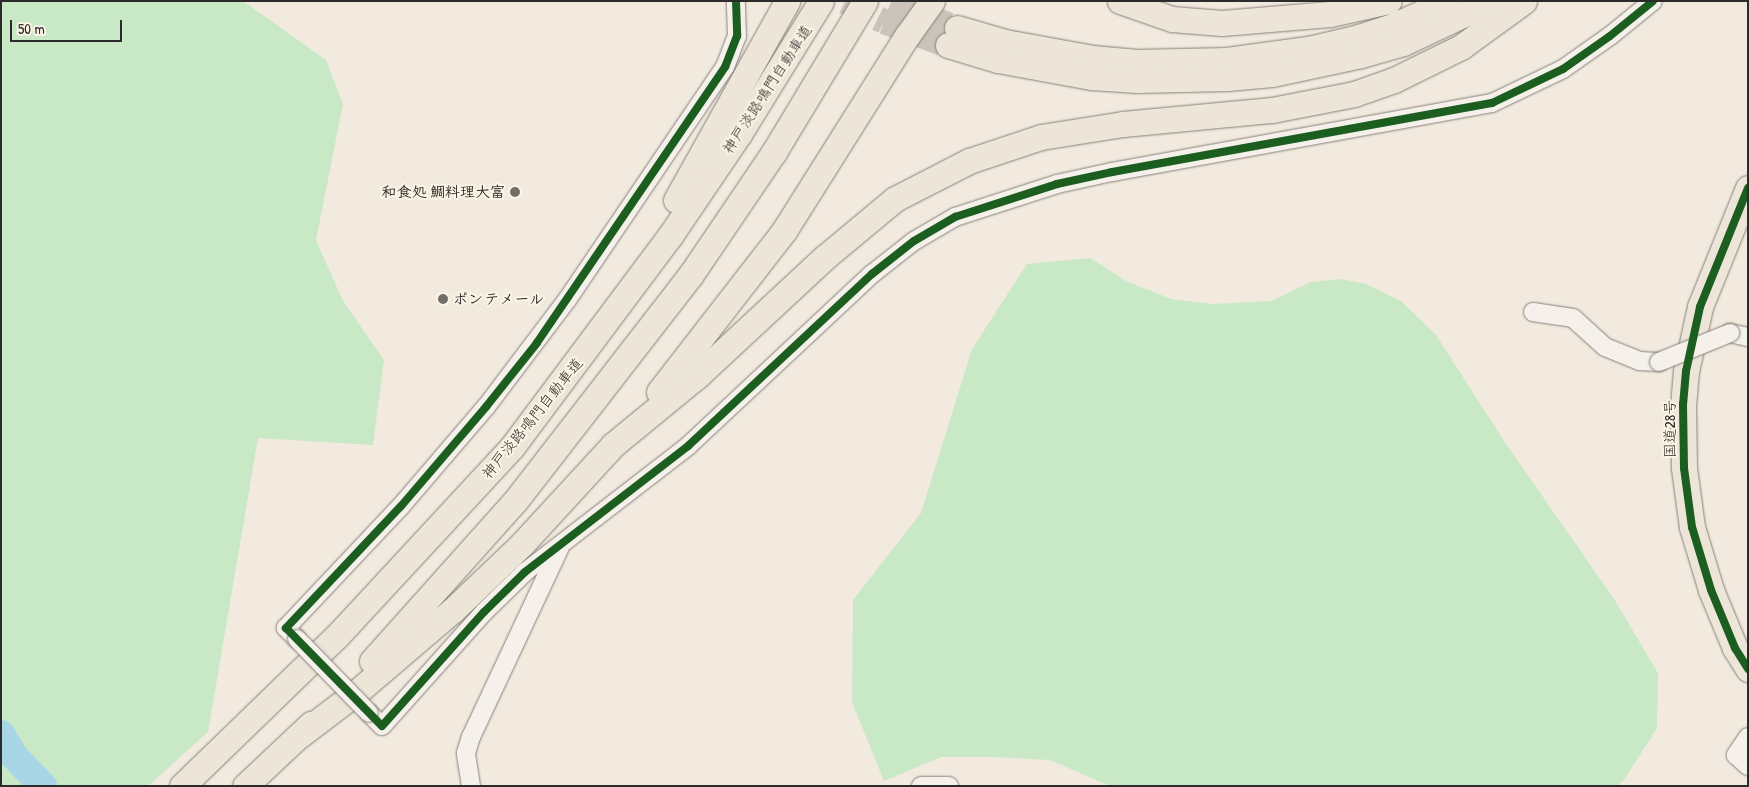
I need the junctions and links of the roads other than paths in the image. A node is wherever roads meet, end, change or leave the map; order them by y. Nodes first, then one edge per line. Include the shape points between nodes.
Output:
1 (736, 1) edge
2 (787, 1) edge
3 (821, 1) edge
4 (865, 1) edge
5 (932, 1) edge
6 (1120, 1) edge
7 (1135, 1) edge
8 (1390, 1) edge
9 (1448, 1) edge
10 (1492, 1) edge
11 (1524, 1) edge
12 (1653, 1) edge
13 (1197, 22) junction
14 (1748, 188) edge
15 (615, 312) junction
16 (1532, 312) dead end
17 (1748, 337) edge
18 (613, 445) junction
19 (561, 544) junction
20 (1748, 669) edge
21 (300, 735) junction
22 (1744, 742) edge
23 (1748, 766) edge
24 (248, 783) edge
25 (182, 786) edge
26 (471, 786) edge
27 (921, 786) edge
28 (949, 786) edge

1 - 19 street, bridge via 737,36 725,67 567,300 486,408 401,506 286,628 382,726 508,588
2 - 15 highway
3 - 15 highway, 神戸淡路鳴門自動車道 via 738,134
4 - 21 highway via 774,152 690,276 601,394 452,573
5 - 18 highway via 815,185 752,276 670,380
6 - 13 highway via 1147,13
7 - 13 highway
8 - 13 highway via 1294,19
9 - 10 highway via 1395,25 1358,37 1313,48 1227,60 1137,62 952,37 998,60 1092,77 1146,80 1227,78 1272,74 1403,43
11 - 18 highway via 1461,47 1394,80 1354,94 1272,110 1068,132 1012,145 939,175 896,200 858,228 697,376
12 - 19 street via 1563,69 1492,104 1103,174 1048,186 955,217 914,241 872,274 717,420 643,483
14 - 20 highway, 国道28号 via 1700,306 1686,371 1683,404 1684,468 1692,527 1711,590 1735,648
15 - 25 highway, 神戸淡路鳴門自動車道 via 512,447 336,637
16 - 17 street, bridge via 1573,318 1605,347 1639,361 1659,362 1730,333
18 - 21 highway via 522,544 453,610 358,691
19 - 26 street via 471,737 466,753
21 - 24 highway
22 - 23 street via 1736,755
27 - 28 street

